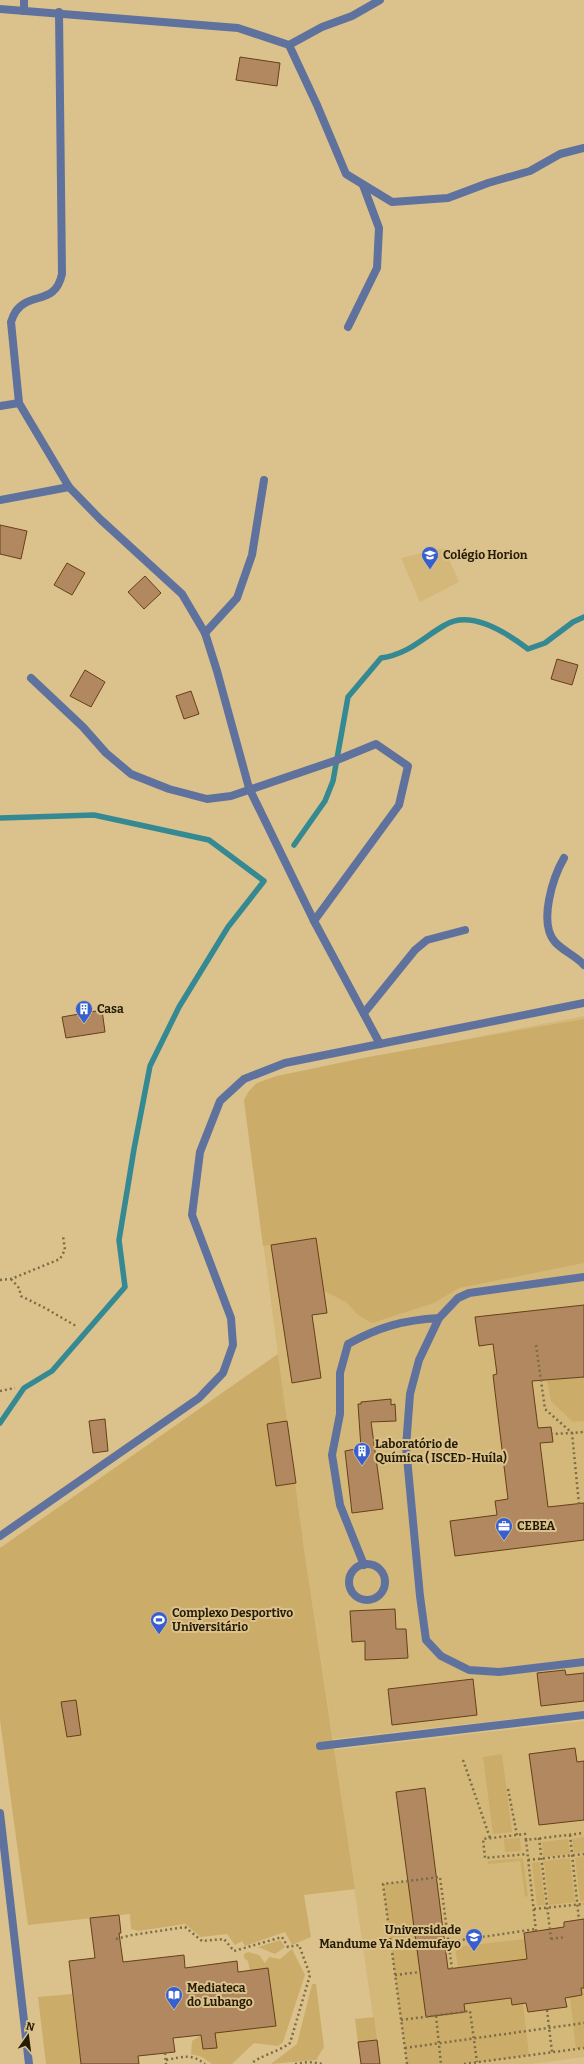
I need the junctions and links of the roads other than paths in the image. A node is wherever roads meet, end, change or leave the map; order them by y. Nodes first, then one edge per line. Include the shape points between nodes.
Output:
1 (24, 0) edge
2 (380, 0) edge
3 (0, 9) edge
4 (24, 11) junction
5 (59, 12) junction
6 (289, 45) junction
7 (584, 148) edge
8 (363, 185) junction
9 (348, 327) dead end
10 (19, 403) junction
11 (0, 406) edge
12 (264, 480) dead end
13 (69, 487) junction
14 (0, 500) edge
15 (205, 633) junction
16 (31, 678) dead end
17 (249, 788) junction
18 (564, 858) dead end
19 (314, 921) junction
20 (465, 930) dead end
21 (584, 965) edge
22 (584, 1003) edge
23 (364, 1013) junction
24 (380, 1044) junction
25 (584, 1277) edge
26 (439, 1318) junction
27 (0, 1536) edge
28 (364, 1565) junction
29 (584, 1662) edge
30 (584, 1715) edge
31 (320, 1746) dead end
32 (0, 1813) edge
33 (29, 2064) edge

1 - 4 street
2 - 6 street
3 - 4 street
4 - 5 street
5 - 6 street via 238,28
5 - 10 street via 62,274 55,292 24,304 16,311 11,322
6 - 8 street via 346,174
7 - 8 street via 560,154 530,171 448,198 392,202
8 - 9 street via 379,228 377,268
10 - 11 street
10 - 13 street
12 - 15 street via 252,555 237,598
13 - 14 street
13 - 15 street via 182,594
15 - 17 street
16 - 17 street via 83,727 106,753 131,774 169,789 207,798 231,796
17 - 19 street
17 - 19 street via 337,760 376,744 408,766 399,805
18 - 21 street via 550,889 550,935
19 - 23 street
20 - 23 street via 427,940 415,950
22 - 24 street
23 - 24 street
24 - 27 street via 285,1063 244,1079 220,1101 200,1152 192,1216 232,1318 233,1345 223,1373 199,1398
25 - 26 street via 468,1293 458,1298
26 - 28 street via 414,1319 372,1330 348,1344 340,1374 340,1414 332,1455 340,1505
26 - 29 street via 419,1360 410,1394 406,1447 426,1640 441,1656 469,1670 500,1672
28 - 28 street via 354,1570 349,1581 352,1592 362,1599 374,1599 382,1592 385,1580 375,1566
30 - 31 street
32 - 33 street

